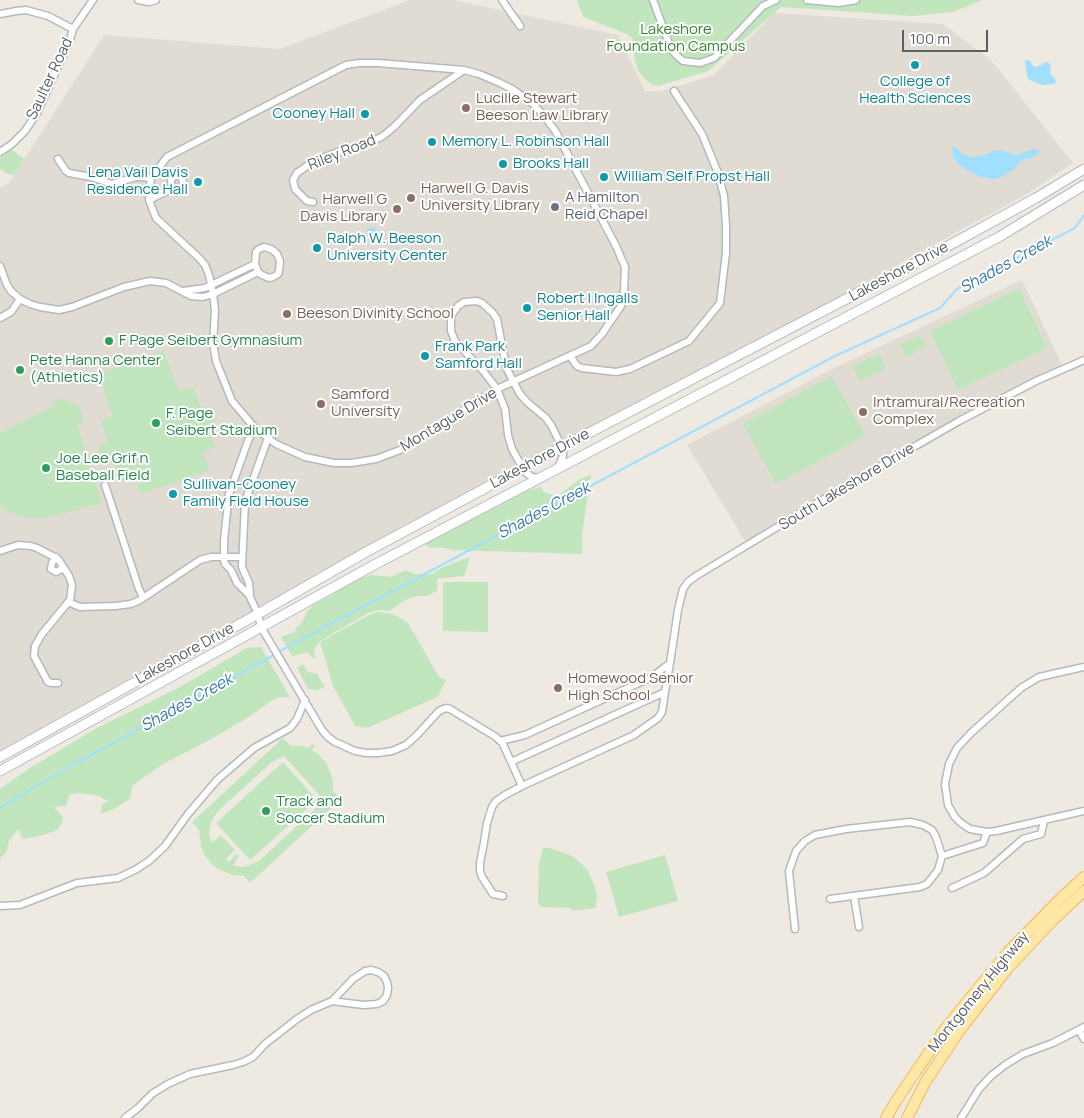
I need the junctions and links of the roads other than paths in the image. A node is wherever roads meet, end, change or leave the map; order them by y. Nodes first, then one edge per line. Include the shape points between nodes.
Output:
1 (93, 0) edge
2 (138, 0) edge
3 (156, 0) edge
4 (502, 0) edge
5 (653, 0) edge
6 (776, 0) edge
7 (807, 0) edge
8 (856, 0) edge
9 (0, 14) edge
10 (520, 26) dead end
11 (73, 29) junction
12 (464, 70) junction
13 (674, 91) dead end
14 (0, 151) edge
15 (58, 159) dead end
16 (1084, 169) edge
17 (151, 178) junction
18 (171, 182) junction
19 (1084, 186) edge
20 (177, 188) junction
21 (165, 192) junction
22 (1036, 198) junction
23 (149, 200) junction
24 (313, 202) dead end
25 (1043, 210) junction
26 (255, 264) junction
27 (0, 266) edge
28 (258, 272) junction
29 (212, 285) junction
30 (183, 291) junction
31 (213, 294) junction
32 (20, 299) junction
33 (0, 318) edge
34 (570, 356) junction
35 (1084, 360) edge
36 (513, 381) junction
37 (497, 389) junction
38 (254, 427) junction
39 (268, 438) junction
40 (562, 447) junction
41 (522, 468) junction
42 (558, 468) junction
43 (538, 478) junction
44 (106, 485) dead end
45 (0, 551) edge
46 (224, 557) junction
47 (242, 557) junction
48 (56, 558) junction
49 (242, 567) junction
50 (64, 568) junction
51 (231, 570) junction
52 (248, 595) junction
53 (143, 597) junction
54 (68, 602) junction
55 (258, 614) junction
56 (261, 627) junction
57 (670, 663) junction
58 (1084, 667) edge
59 (58, 682) dead end
60 (665, 692) junction
61 (303, 698) junction
62 (500, 741) junction
63 (0, 757) edge
64 (511, 762) junction
65 (0, 771) edge
66 (522, 786) junction
67 (1084, 811) edge
68 (1044, 821) junction
69 (986, 832) junction
70 (942, 856) junction
71 (1084, 877) edge
72 (952, 888) dead end
73 (1084, 891) edge
74 (503, 896) dead end
75 (854, 896) junction
76 (830, 899) dead end
77 (2, 905) edge
78 (859, 927) dead end
79 (795, 929) dead end
80 (332, 1001) junction
81 (1081, 1028) edge
82 (1084, 1039) edge
83 (126, 1118) edge
84 (886, 1118) edge
85 (907, 1118) edge
86 (960, 1118) edge

1 - 11 street, Saulter Road
2 - 3 street
4 - 10 street
5 - 6 street via 671,49 683,61 700,63 714,58 762,6
7 - 8 street via 839,3
9 - 11 street via 26,10 48,16
11 - 14 street, Saulter Road via 37,113 12,144
12 - 17 street, Montague Drive via 378,63 346,65 167,157
12 - 24 street, Riley Road via 420,100 383,136 314,161 297,173 293,180 295,189
12 - 34 street, Montague Drive via 512,89 545,117 556,132 625,267 620,306 597,340
13 - 34 street via 702,134 724,196 726,254 720,303 689,341 630,369 616,372 579,367
15 - 17 street via 66,172 112,184 136,177
16 - 22 main road, Lakeshore Drive
17 - 23 street
18 - 20 street
18 - 20 street via 175,177 182,179 183,185
18 - 21 street
19 - 25 main road, Lakeshore Drive
20 - 21 street
21 - 23 street
22 - 25 main road
22 - 40 main road, Lakeshore Drive
23 - 29 street, Montague Drive via 156,218 199,258
25 - 42 main road, Lakeshore Drive via 999,237
26 - 28 street
26 - 28 street via 256,252 264,247 278,257 280,268 276,276 267,277
26 - 29 street
27 - 32 street via 7,285
28 - 31 street
29 - 30 street
29 - 31 street, Montague Drive
30 - 31 street via 196,297
30 - 32 street via 166,283 150,281 59,310
31 - 38 street, Montague Drive via 216,361 232,400
32 - 33 street via 11,312
34 - 36 street, Montague Drive
35 - 57 street, South Lakeshore Drive via 959,421 696,576 683,589
36 - 37 street, Montague Drive
36 - 37 street via 506,367 496,319 486,306 464,302 451,316 453,336
36 - 40 street via 526,402 546,418
37 - 39 street, Montague Drive via 400,450 376,459 334,463 305,457
37 - 41 street via 505,409 510,442
38 - 39 street, Montague Drive
38 - 46 street via 229,494
39 - 47 street via 245,498
40 - 41 main road, Lakeshore Drive
40 - 42 street via 563,456
41 - 43 street via 527,475
41 - 55 main road, Lakeshore Drive
42 - 43 main road, Lakeshore Drive
43 - 56 main road, Lakeshore Drive
44 - 53 street
45 - 48 street via 24,545
46 - 47 street
46 - 51 street
46 - 53 street via 200,560
47 - 49 street
48 - 50 street
48 - 50 street via 51,569 56,572
49 - 51 street
49 - 52 street via 250,583
50 - 54 street via 72,585
51 - 52 street
52 - 55 street
53 - 54 street via 134,603 115,606 80,607
54 - 59 street via 35,646 34,656 48,682
55 - 56 street
55 - 63 main road, Lakeshore Drive
56 - 61 street
56 - 65 main road, Lakeshore Drive
57 - 60 street, South Lakeshore Drive
57 - 62 street via 652,677 552,723 525,735
58 - 69 street via 1040,677 1021,688 957,748 948,764 948,805 961,824
60 - 64 street
60 - 66 street, South Lakeshore Drive via 658,718 634,735
61 - 62 street via 328,736 366,754 392,751 406,745 439,711 446,708
61 - 77 street via 297,719 290,728 254,748 217,780 166,846 135,870 118,878 77,883 20,904
62 - 64 street
64 - 66 street
66 - 74 street, South Lakeshore Drive via 496,801 487,823 480,871 493,894
67 - 68 street
68 - 69 street
68 - 72 street via 1041,834 1023,839 984,873
69 - 70 street via 983,843
70 - 75 street via 938,870 920,887
70 - 79 street via 932,830 910,822 848,828 815,836 796,851 789,871
71 - 84 main road, Montgomery Highway via 1008,952 944,1030
73 - 85 main road, Montgomery Highway via 1008,968 960,1030 926,1081
75 - 76 street
75 - 78 street
80 - 80 street via 377,1004 387,995 387,982 378,972 364,971
80 - 83 street via 297,1018 253,1057 190,1074 161,1087
81 - 82 street
81 - 86 street via 1005,1065 979,1089

